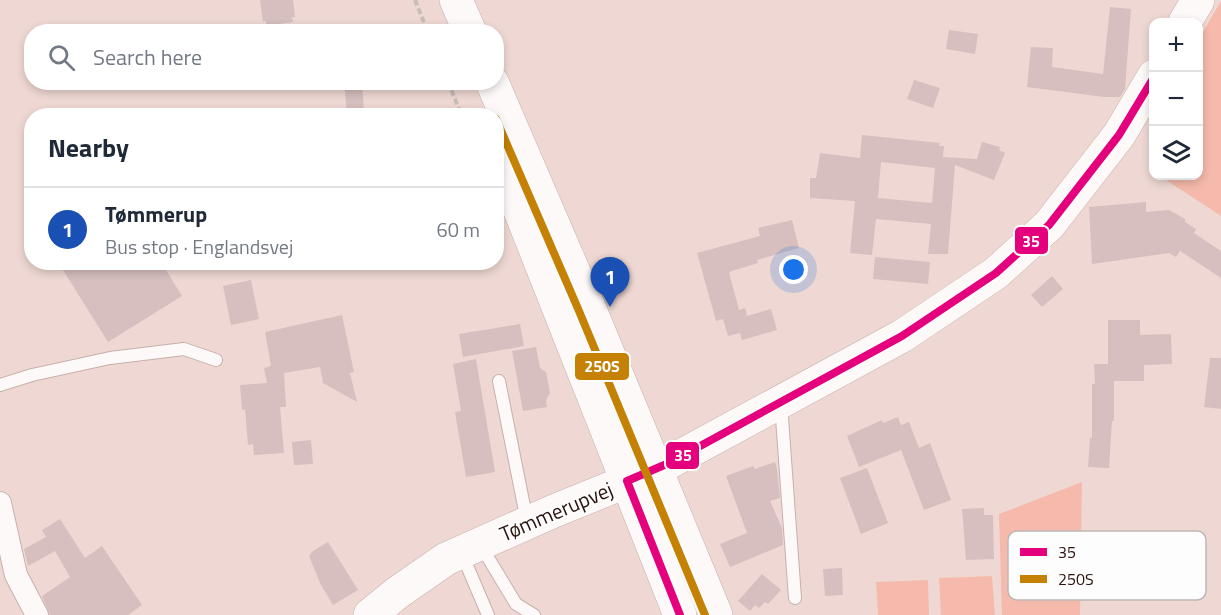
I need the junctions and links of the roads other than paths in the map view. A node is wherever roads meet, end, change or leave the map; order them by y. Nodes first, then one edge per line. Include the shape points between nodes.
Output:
1 (437, 0) edge
2 (456, 0) edge
3 (1198, 0) edge
4 (1187, 18) edge
5 (447, 24) edge
6 (466, 24) edge
7 (1149, 84) edge
8 (473, 90) edge
9 (495, 90) edge
10 (480, 108) edge
11 (503, 108) edge
12 (504, 110) edge
13 (504, 168) edge
14 (216, 360) dead end
15 (499, 381) dead end
16 (0, 385) edge
17 (781, 402) junction
18 (641, 476) junction
19 (0, 503) edge
20 (527, 523) junction
21 (471, 548) junction
22 (795, 598) dead end
23 (37, 615) edge
24 (370, 615) edge
25 (488, 615) edge
26 (534, 615) edge
27 (680, 615) edge
28 (716, 615) edge

1 - 5 main road
2 - 6 main road
3 - 4 main road
7 - 17 main road, Tømmerupvej via 1119,135 1049,225 996,273 902,336
8 - 10 main road
9 - 11 main road
12 - 18 main road via 589,307
13 - 18 main road
14 - 16 lane via 184,349 173,350 75,365
15 - 20 lane
17 - 18 main road, Tømmerupvej
17 - 22 lane
18 - 20 main road, Tømmerupvej
18 - 27 main road
18 - 28 main road
19 - 23 street via 16,575
20 - 21 main road, Tømmerupvej
21 - 24 main road, Tømmerupvej via 446,559
21 - 25 lane
21 - 26 lane via 516,604

